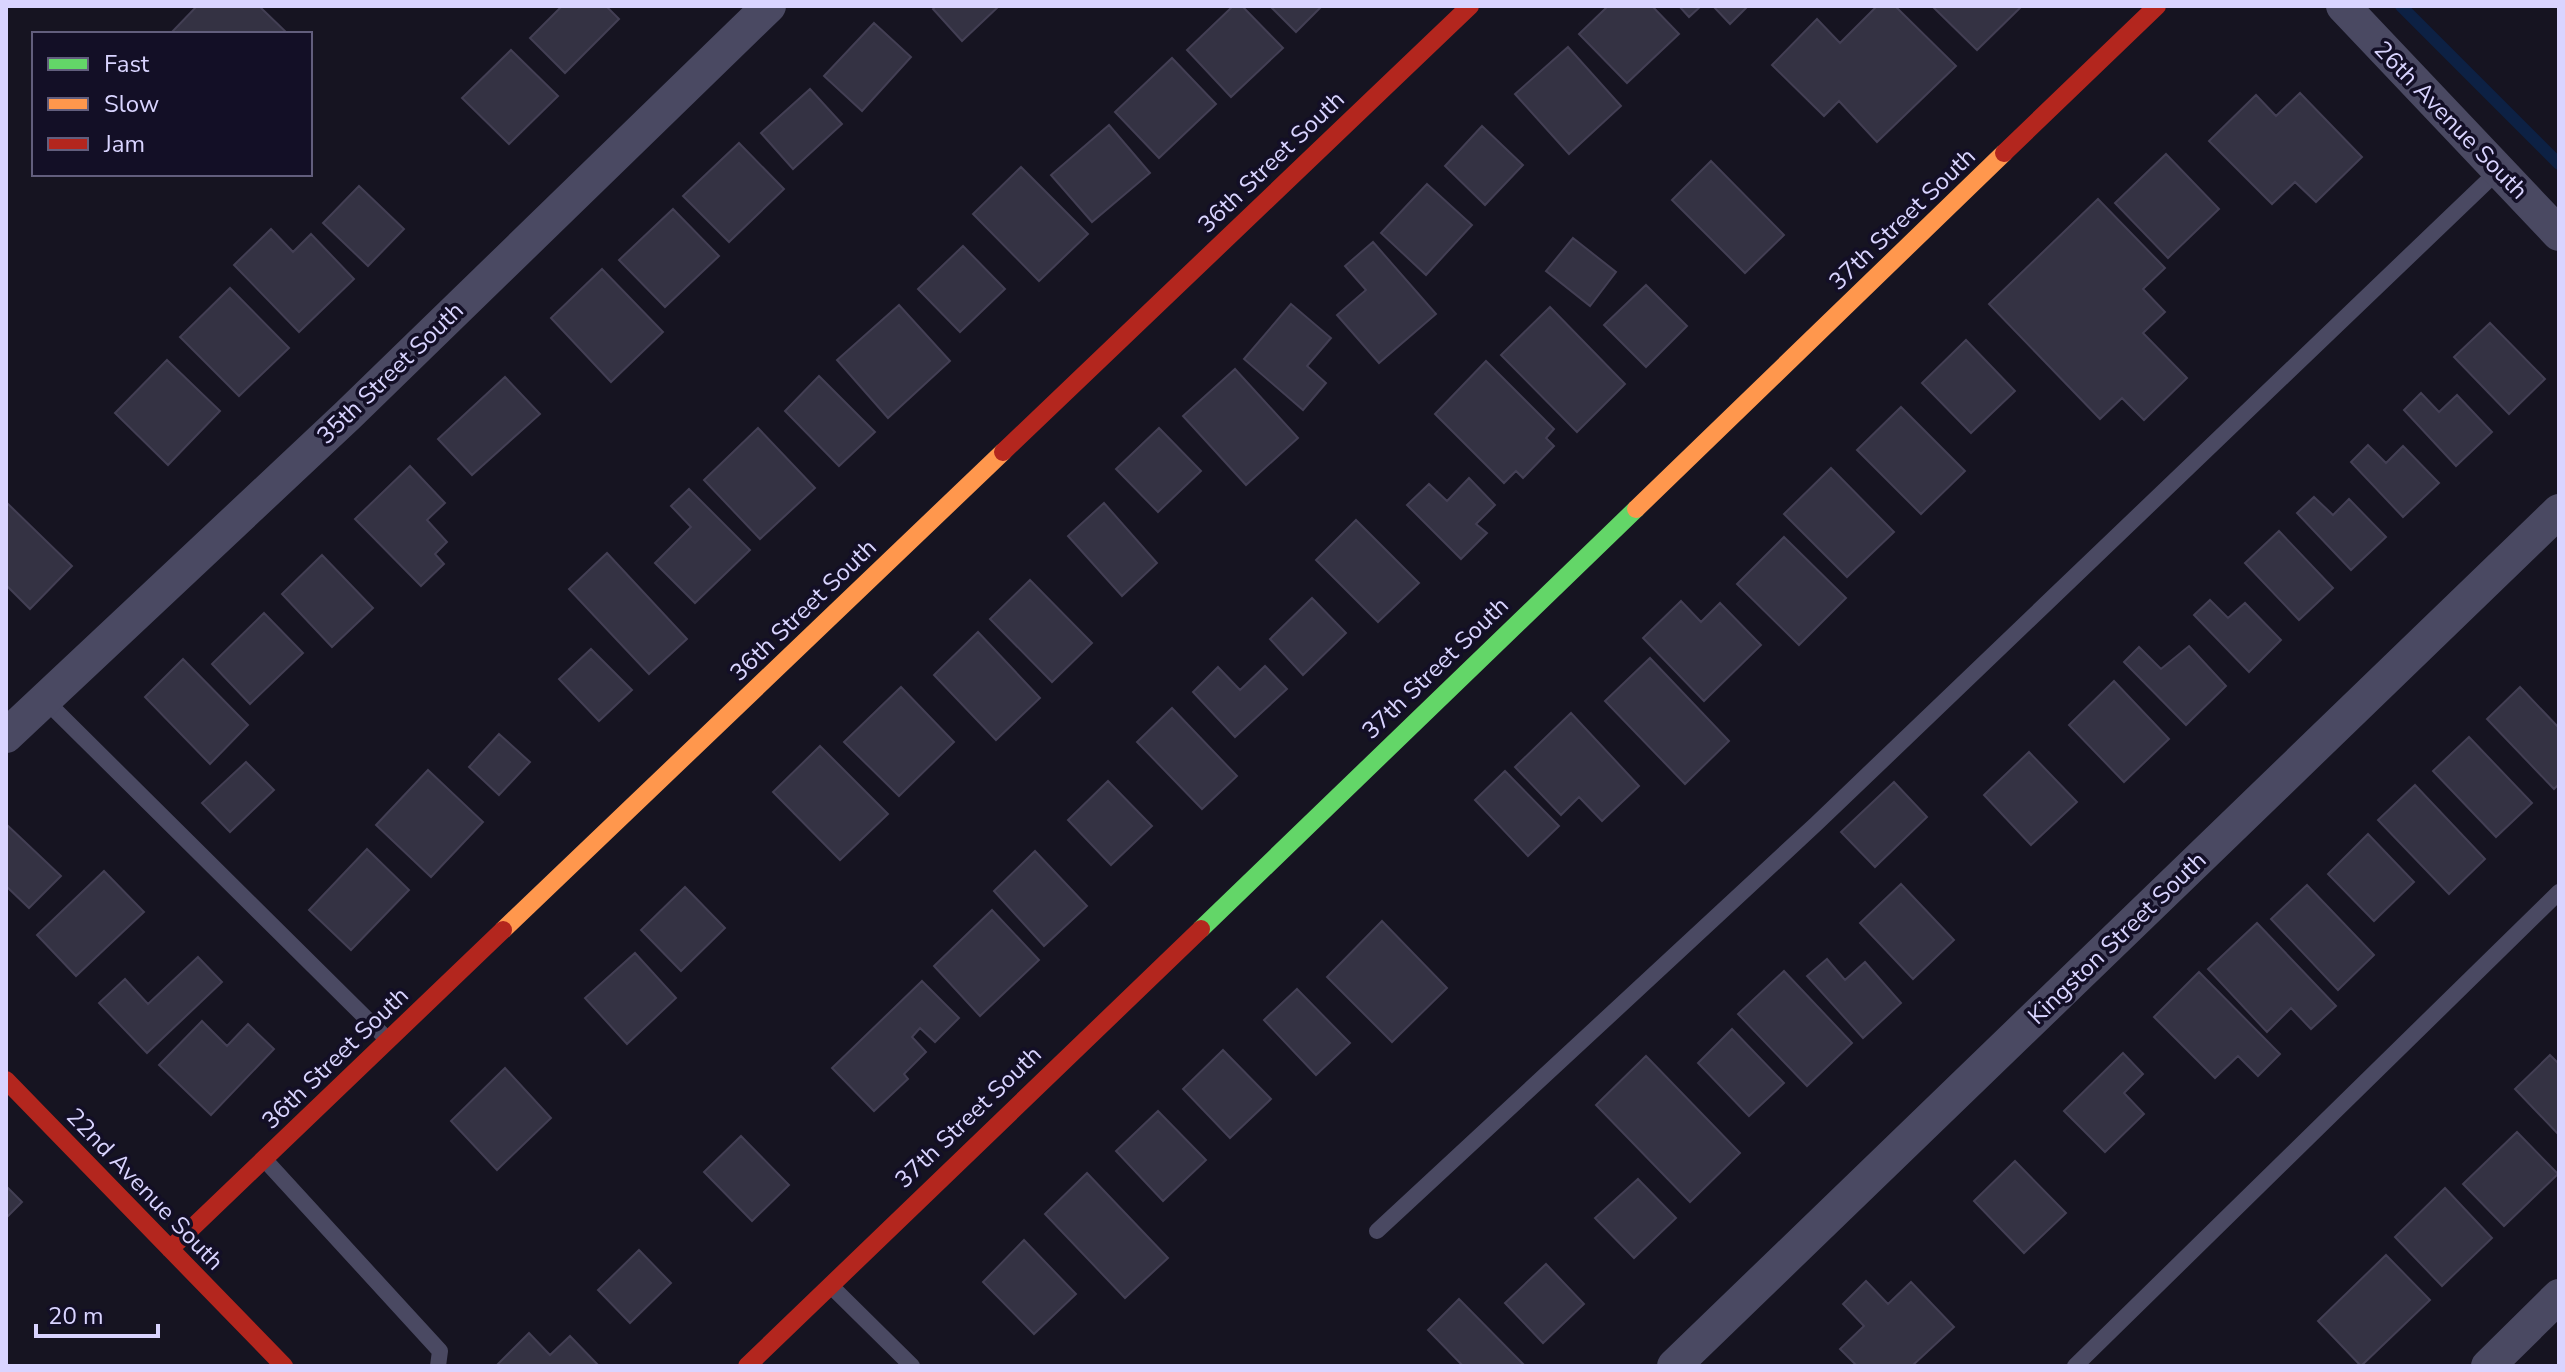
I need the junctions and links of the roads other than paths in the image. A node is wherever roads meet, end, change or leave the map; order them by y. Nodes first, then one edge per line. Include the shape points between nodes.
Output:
1 (769, 6) edge
2 (1470, 6) edge
3 (2157, 6) edge
4 (2343, 6) edge
5 (2499, 170) junction
6 (2559, 234) edge
7 (2559, 511) edge
8 (45, 700) junction
9 (6, 736) edge
10 (2559, 892) edge
11 (388, 1041) junction
12 (6, 1080) edge
13 (265, 1159) junction
14 (1377, 1231) dead end
15 (170, 1249) junction
16 (828, 1284) junction
17 (2559, 1296) edge
18 (758, 1362) edge
19 (284, 1366) edge
20 (438, 1366) edge
21 (912, 1366) edge
22 (1674, 1366) edge
23 (2075, 1366) edge
24 (2488, 1366) edge

1 - 8 street, 35th Street South
2 - 11 street, 36th Street South
3 - 16 street, 37th Street South
4 - 5 street, 26th Avenue South
5 - 6 street, 26th Avenue South
5 - 14 lane via 1816,824
7 - 22 street, Kingston Street South
8 - 9 street, 35th Street South
8 - 11 lane
10 - 23 lane
11 - 13 street, 36th Street South
12 - 15 street, 22nd Avenue South
13 - 15 street, 36th Street South
13 - 20 lane via 440,1351
15 - 19 street, 22nd Avenue South
16 - 18 street, 37th Street South
16 - 21 lane
17 - 24 street

